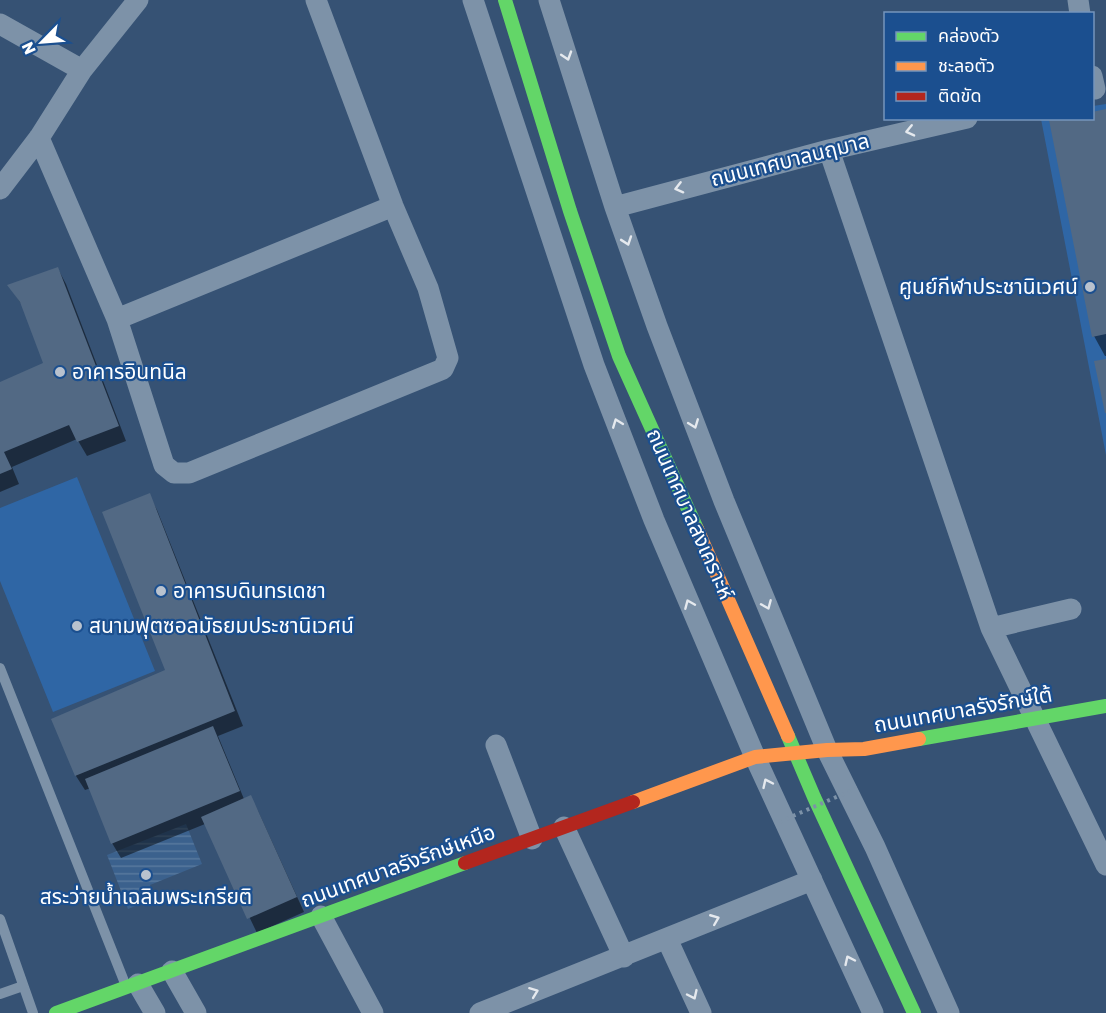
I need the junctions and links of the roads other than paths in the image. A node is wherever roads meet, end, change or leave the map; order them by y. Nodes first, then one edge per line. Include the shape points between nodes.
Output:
1 (138, 0) edge
2 (315, 0) edge
3 (473, 0) edge
4 (505, 0) edge
5 (549, 0) edge
6 (0, 24) edge
7 (82, 70) junction
8 (958, 120) edge
9 (39, 138) junction
10 (829, 150) junction
11 (0, 189) edge
12 (393, 206) junction
13 (615, 207) junction
14 (117, 319) junction
15 (1071, 609) dead end
16 (991, 628) junction
17 (0, 668) edge
18 (1106, 706) edge
19 (1035, 717) junction
20 (496, 745) dead end
21 (827, 750) junction
22 (796, 753) junction
23 (755, 757) junction
24 (564, 827) junction
25 (532, 839) junction
26 (1106, 865) edge
27 (812, 880) junction
28 (321, 916) junction
29 (0, 919) edge
30 (667, 939) junction
31 (624, 957) junction
32 (172, 971) junction
33 (24, 986) junction
34 (133, 986) junction
35 (0, 994) edge
36 (33, 1013) edge
37 (56, 1013) edge
38 (155, 1013) edge
39 (196, 1013) edge
40 (373, 1013) edge
41 (480, 1013) edge
42 (701, 1013) edge
43 (873, 1013) edge
44 (914, 1013) edge
45 (949, 1013) edge

1 - 7 street
2 - 12 street
23 -> 3 street, ถนนเทศบาลสงเคราะห์ via 654,520 594,365
4 - 22 street, ถนนเทศบาลสงเคราะห์ via 619,357
5 -> 13 street, ถนนเทศบาลสงเคราะห์
6 - 7 street
7 - 9 street
8 -> 10 street, ถนนเทศบาลนฤมาล
9 - 11 street
9 - 14 street
10 -> 13 street, ถนนเทศบาลนฤมาล
10 - 16 street
12 - 14 street
12 - 14 street via 428,288 448,358 446,366 200,469 174,473 164,465
13 -> 21 street, ถนนเทศบาลสงเคราะห์ via 724,501
15 - 16 street
16 - 19 street
17 - 34 lane
18 - 19 street, ถนนเทศบาลรังรักษ์ใต้
19 - 21 street, ถนนเทศบาลรังรักษ์ใต้ via 864,749
19 - 26 street
20 - 25 street
21 - 22 street, ถนนเทศบาลรังรักษ์ใต้
21 - 45 street, ถนนเทศบาลสงเคราะห์
22 - 23 street, ถนนเทศบาลรังรักษ์เหนือ
22 - 44 street, ถนนเทศบาลสงเคราะห์
23 - 24 street, ถนนเทศบาลรังรักษ์เหนือ
27 -> 23 street, ถนนเทศบาลสงเคราะห์
24 - 25 street, ถนนเทศบาลรังรักษ์เหนือ
24 - 31 street
25 - 28 street, ถนนเทศบาลรังรักษ์เหนือ
30 -> 27 street
43 -> 27 street, ถนนเทศบาลสงเคราะห์
28 - 32 street, ถนนเทศบาลรังรักษ์เหนือ
28 - 40 street
29 - 33 lane
30 - 31 street
30 -> 42 street
41 -> 31 street
32 - 34 street, ถนนเทศบาลรังรักษ์เหนือ
32 - 39 street
33 - 35 lane
33 - 36 lane
34 - 37 street, ถนนเทศบาลรังรักษ์เหนือ
34 - 38 street

